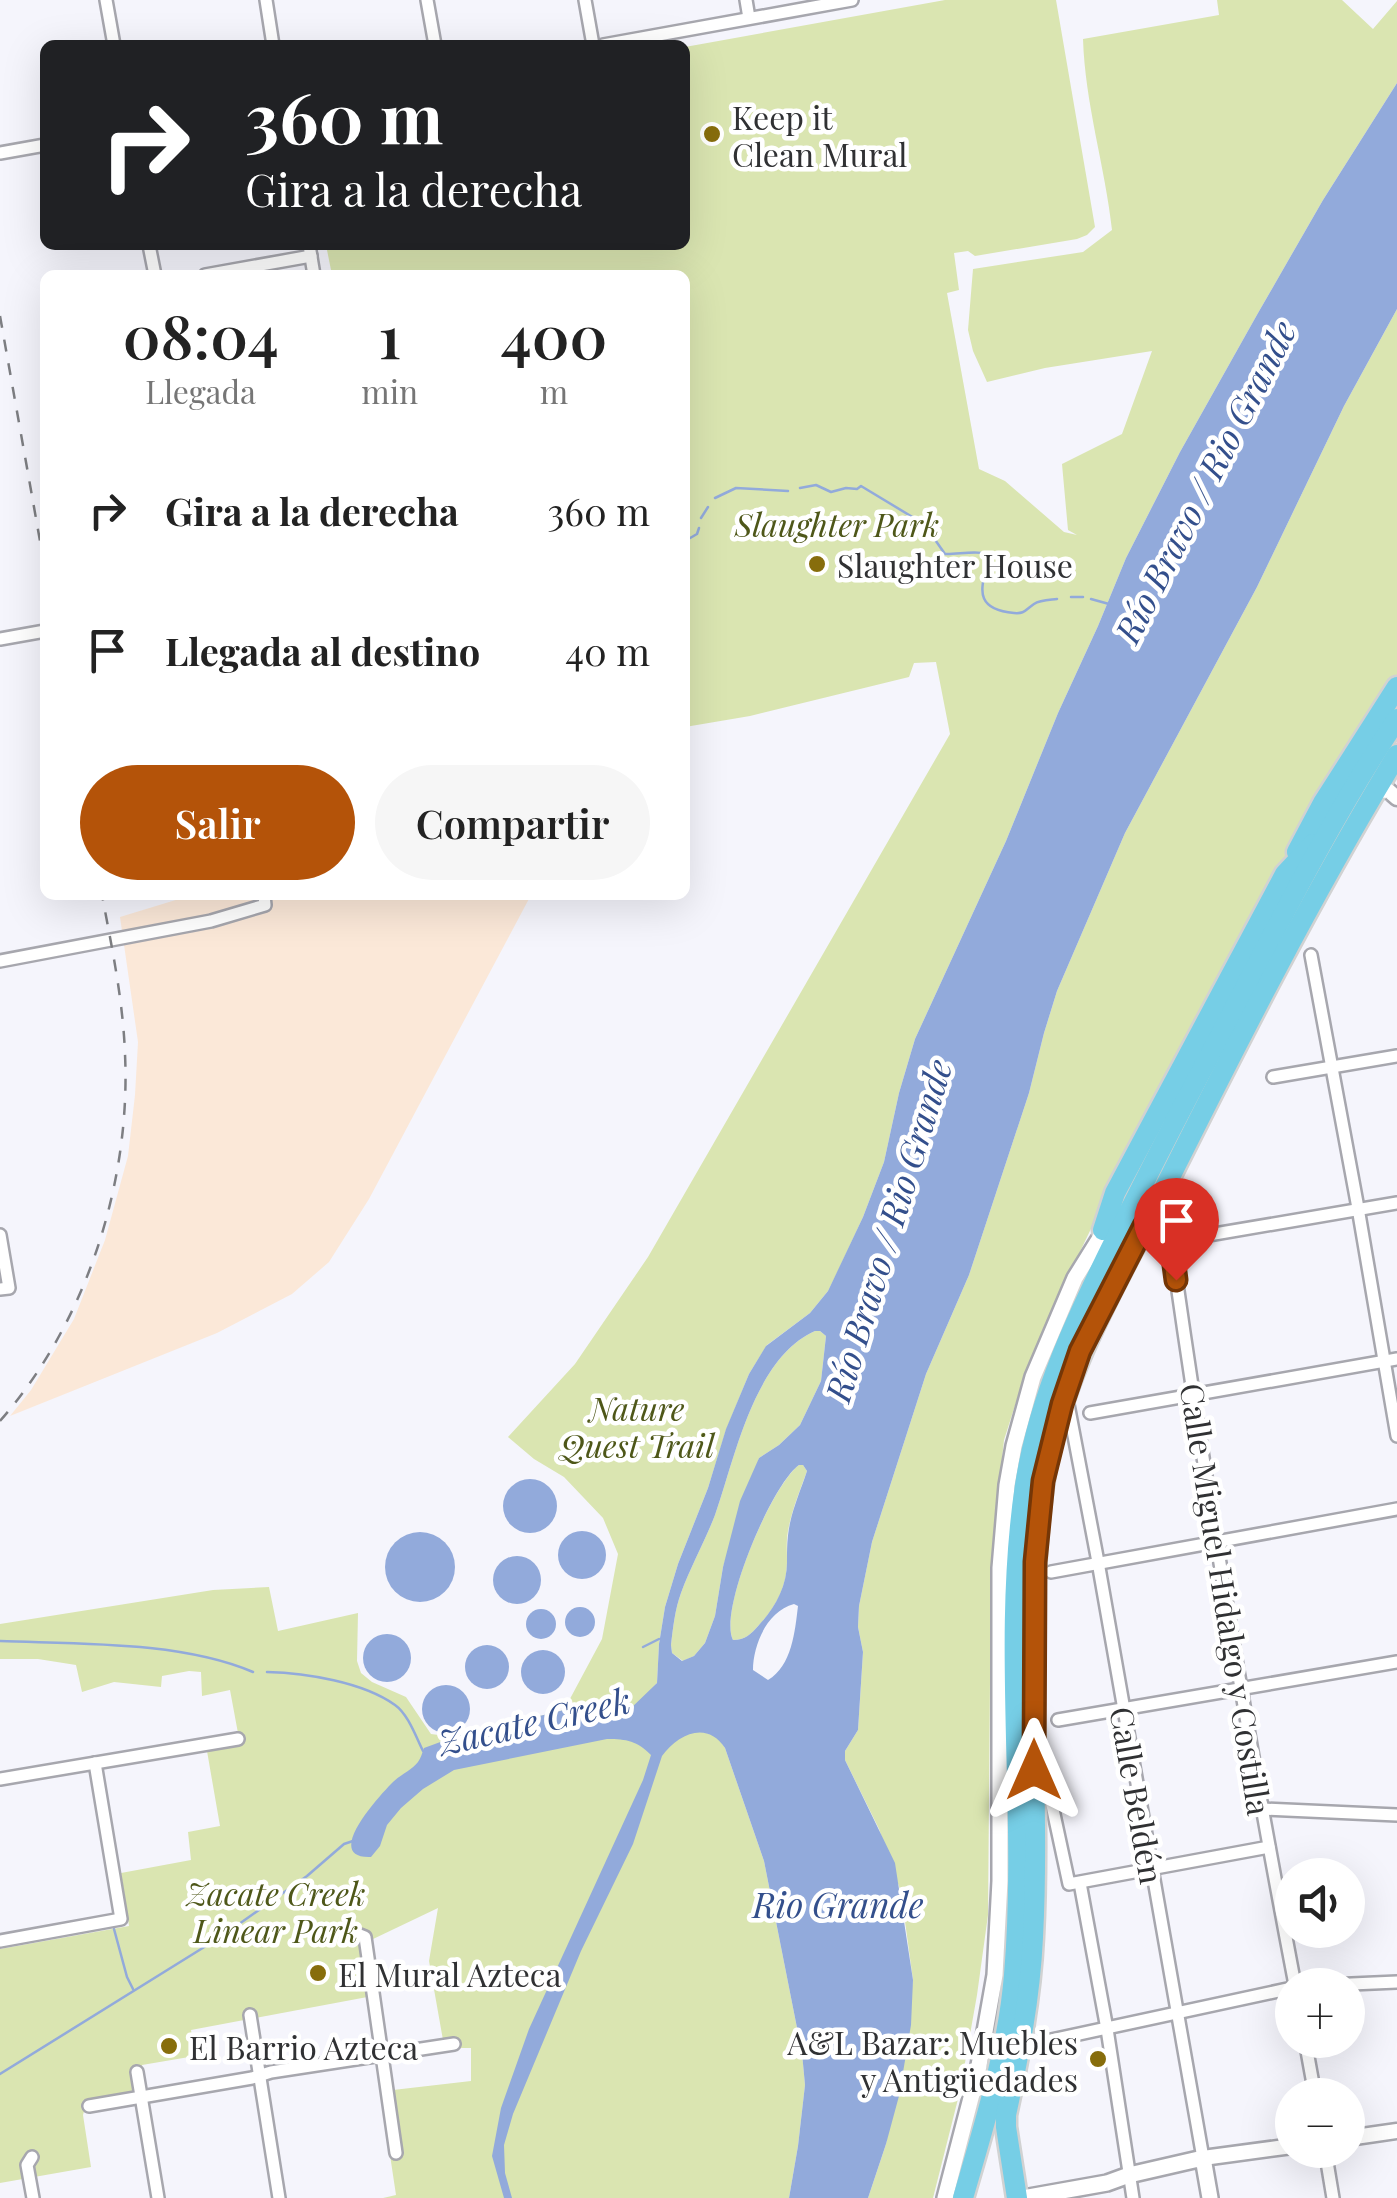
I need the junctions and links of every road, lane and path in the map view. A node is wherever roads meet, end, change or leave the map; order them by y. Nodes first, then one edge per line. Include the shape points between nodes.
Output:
1 (106, 0) edge
2 (266, 0) edge
3 (427, 0) edge
4 (585, 0) edge
5 (746, 0) edge
6 (852, 0) edge
7 (749, 18) junction
8 (113, 40) edge
9 (273, 40) edge
10 (434, 40) edge
11 (591, 40) edge
12 (630, 40) edge
13 (40, 147) edge
14 (0, 154) edge
15 (310, 251) edge
16 (227, 270) edge
17 (40, 632) edge
18 (0, 639) edge
19 (1397, 687) edge
20 (1397, 720) edge
21 (1397, 755) edge
22 (1376, 790) junction
23 (1397, 798) edge
24 (1335, 820) junction
25 (1285, 874) junction
26 (264, 900) edge
27 (1311, 955) dead end
28 (0, 962) edge
29 (1397, 1056) edge
30 (1333, 1067) junction
31 (1273, 1076) dead end
32 (1397, 1204) edge
33 (1358, 1208) junction
34 (1135, 1221) junction
35 (1103, 1230) junction
36 (0, 1235) edge
37 (1191, 1238) dead end
38 (5, 1288) edge
39 (1390, 1360) edge
40 (1066, 1393) junction
41 (1192, 1393) junction
42 (1090, 1413) dead end
43 (1397, 1436) edge
44 (1397, 1509) edge
45 (1218, 1541) junction
46 (1098, 1562) junction
47 (1051, 1572) dead end
48 (1397, 1662) edge
49 (1242, 1688) junction
50 (1123, 1708) junction
51 (1058, 1720) dead end
52 (238, 1739) dead end
53 (95, 1764) junction
54 (1034, 1770) junction
55 (0, 1779) edge
56 (1262, 1809) junction
57 (1397, 1815) edge
58 (1269, 1847) junction
59 (1152, 1868) junction
60 (1074, 1884) junction
61 (362, 1936) dead end
62 (0, 1941) edge
63 (1291, 1968) edge
64 (1397, 1982) edge
65 (1365, 1983) edge
66 (1275, 1991) edge
67 (1178, 2014) junction
68 (250, 2015) dead end
69 (1107, 2029) junction
70 (1002, 2042) junction
71 (1042, 2042) dead end
72 (454, 2044) dead end
73 (382, 2055) junction
74 (137, 2072) dead end
75 (261, 2076) junction
76 (141, 2097) junction
77 (89, 2106) dead end
78 (1397, 2131) edge
79 (1365, 2136) edge
80 (1275, 2148) edge
81 (396, 2154) dead end
82 (32, 2156) dead end
83 (1203, 2158) junction
84 (1328, 2168) edge
85 (1013, 2171) junction
86 (1129, 2175) junction
87 (33, 2198) edge
88 (158, 2198) edge
89 (279, 2198) edge
90 (945, 2198) edge
91 (963, 2198) edge
92 (1020, 2198) edge
93 (1133, 2198) edge
94 (1210, 2198) edge
95 (1333, 2198) edge

1 - 8 street
2 - 9 street
3 - 10 street
4 - 11 street
5 - 7 street
6 - 7 street
7 - 12 street
13 - 14 street
15 - 16 street
17 - 18 street
19 - 25 highway
20 - 24 highway
21 - 22 highway
22 - 23 street
22 - 34 highway
24 - 25 highway
24 - 34 highway via 1182,1106
25 - 35 highway via 1115,1193
26 - 28 street via 212,921
27 - 30 street
29 - 30 street
30 - 31 street
30 - 33 street
32 - 33 street
33 - 37 street
33 - 39 street
34 - 35 main road via 1117,1216
34 - 40 highway
34 - 41 street, Calle Miguel Hidalgo y Costilla via 1171,1242
34 - 70 highway via 1076,1319 1030,1452 1016,1628 1017,1929
35 - 90 main road via 1033,1377 1007,1486 1000,1568 996,1975
36 - 38 street
39 - 41 street
39 - 43 street
40 - 46 street, Calle Beldén
40 - 54 highway via 1043,1481 1036,1544
41 - 42 street
41 - 45 street, Calle Miguel Hidalgo y Costilla
44 - 45 street
45 - 46 street
45 - 49 street, Calle Miguel Hidalgo y Costilla
46 - 47 street
46 - 50 street, Calle Beldén
48 - 49 street
49 - 50 street
49 - 56 street, Calle Miguel Hidalgo y Costilla
50 - 51 street
50 - 59 street, Calle Beldén
52 - 53 street
53 - 55 street
53 - 62 street via 121,1919
54 - 60 street via 1046,1777
54 - 85 highway via 1030,1982 1006,2115
56 - 57 street
56 - 58 street, Calle Miguel Hidalgo y Costilla
58 - 59 street
58 - 63 street, Calle Miguel Hidalgo y Costilla
59 - 60 street
59 - 67 street, Calle Beldén
60 - 69 street
61 - 73 street
64 - 65 street
66 - 67 street
67 - 69 street
67 - 83 street, Calle Beldén
68 - 75 street
69 - 71 street
69 - 86 street
70 - 85 highway via 1006,2063 993,2141 998,2160
70 - 91 highway
72 - 73 street
73 - 75 street
73 - 81 street
74 - 76 street
75 - 76 street
75 - 89 street
76 - 77 street
76 - 88 street
78 - 79 street
80 - 83 street
82 - 87 street via 27,2165
83 - 86 main road
83 - 94 main road, Calle Beldén
84 - 95 street
85 - 92 highway
86 - 92 main road
86 - 93 street

